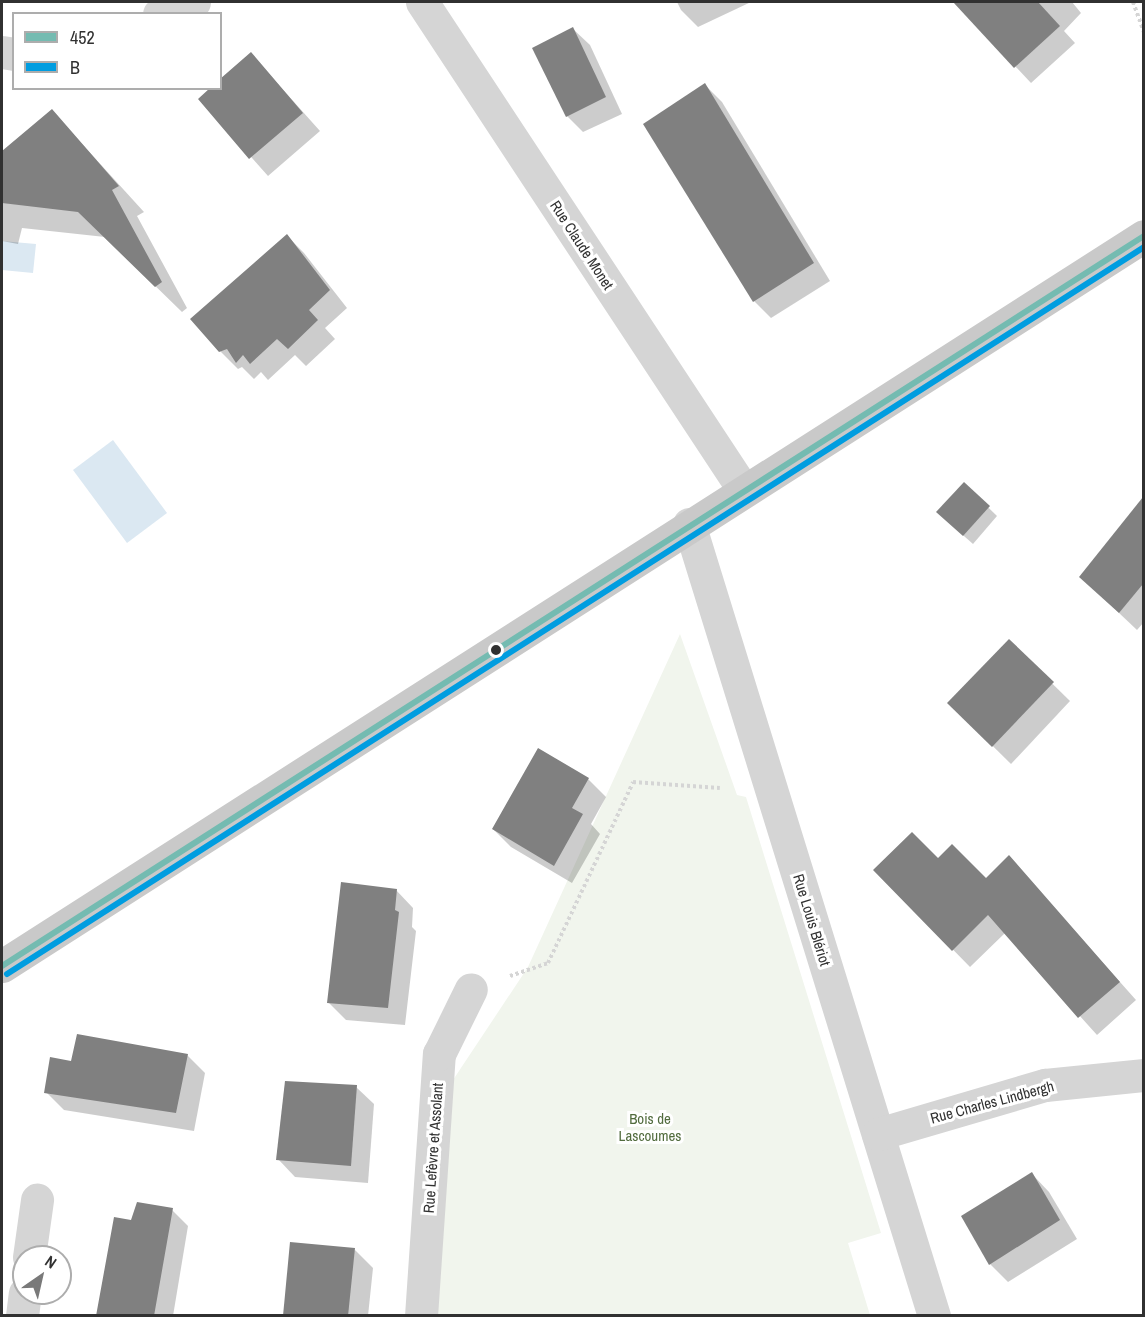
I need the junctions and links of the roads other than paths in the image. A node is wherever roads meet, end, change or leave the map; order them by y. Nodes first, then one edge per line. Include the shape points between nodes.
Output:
1 (194, 2) edge
2 (422, 2) edge
3 (165, 12) edge
4 (1143, 236) edge
5 (743, 489) junction
6 (689, 524) junction
7 (15, 954) edge
8 (2, 966) edge
9 (471, 989) road end
10 (1143, 1075) edge
11 (878, 1134) junction
12 (37, 1200) dead end
13 (31, 1245) edge
14 (421, 1316) edge
15 (934, 1316) edge

1 - 3 street
2 - 5 street, Rue Claude Monet
4 - 5 main road
5 - 6 main road
6 - 7 main road
6 - 11 street, Rue Louis Blériot
7 - 8 main road
9 - 14 street, Rue Lefèvre et Assolant via 440,1054
10 - 11 street, Rue Charles Lindbergh via 1045,1085
11 - 15 street, Rue Louis Blériot
12 - 13 street

